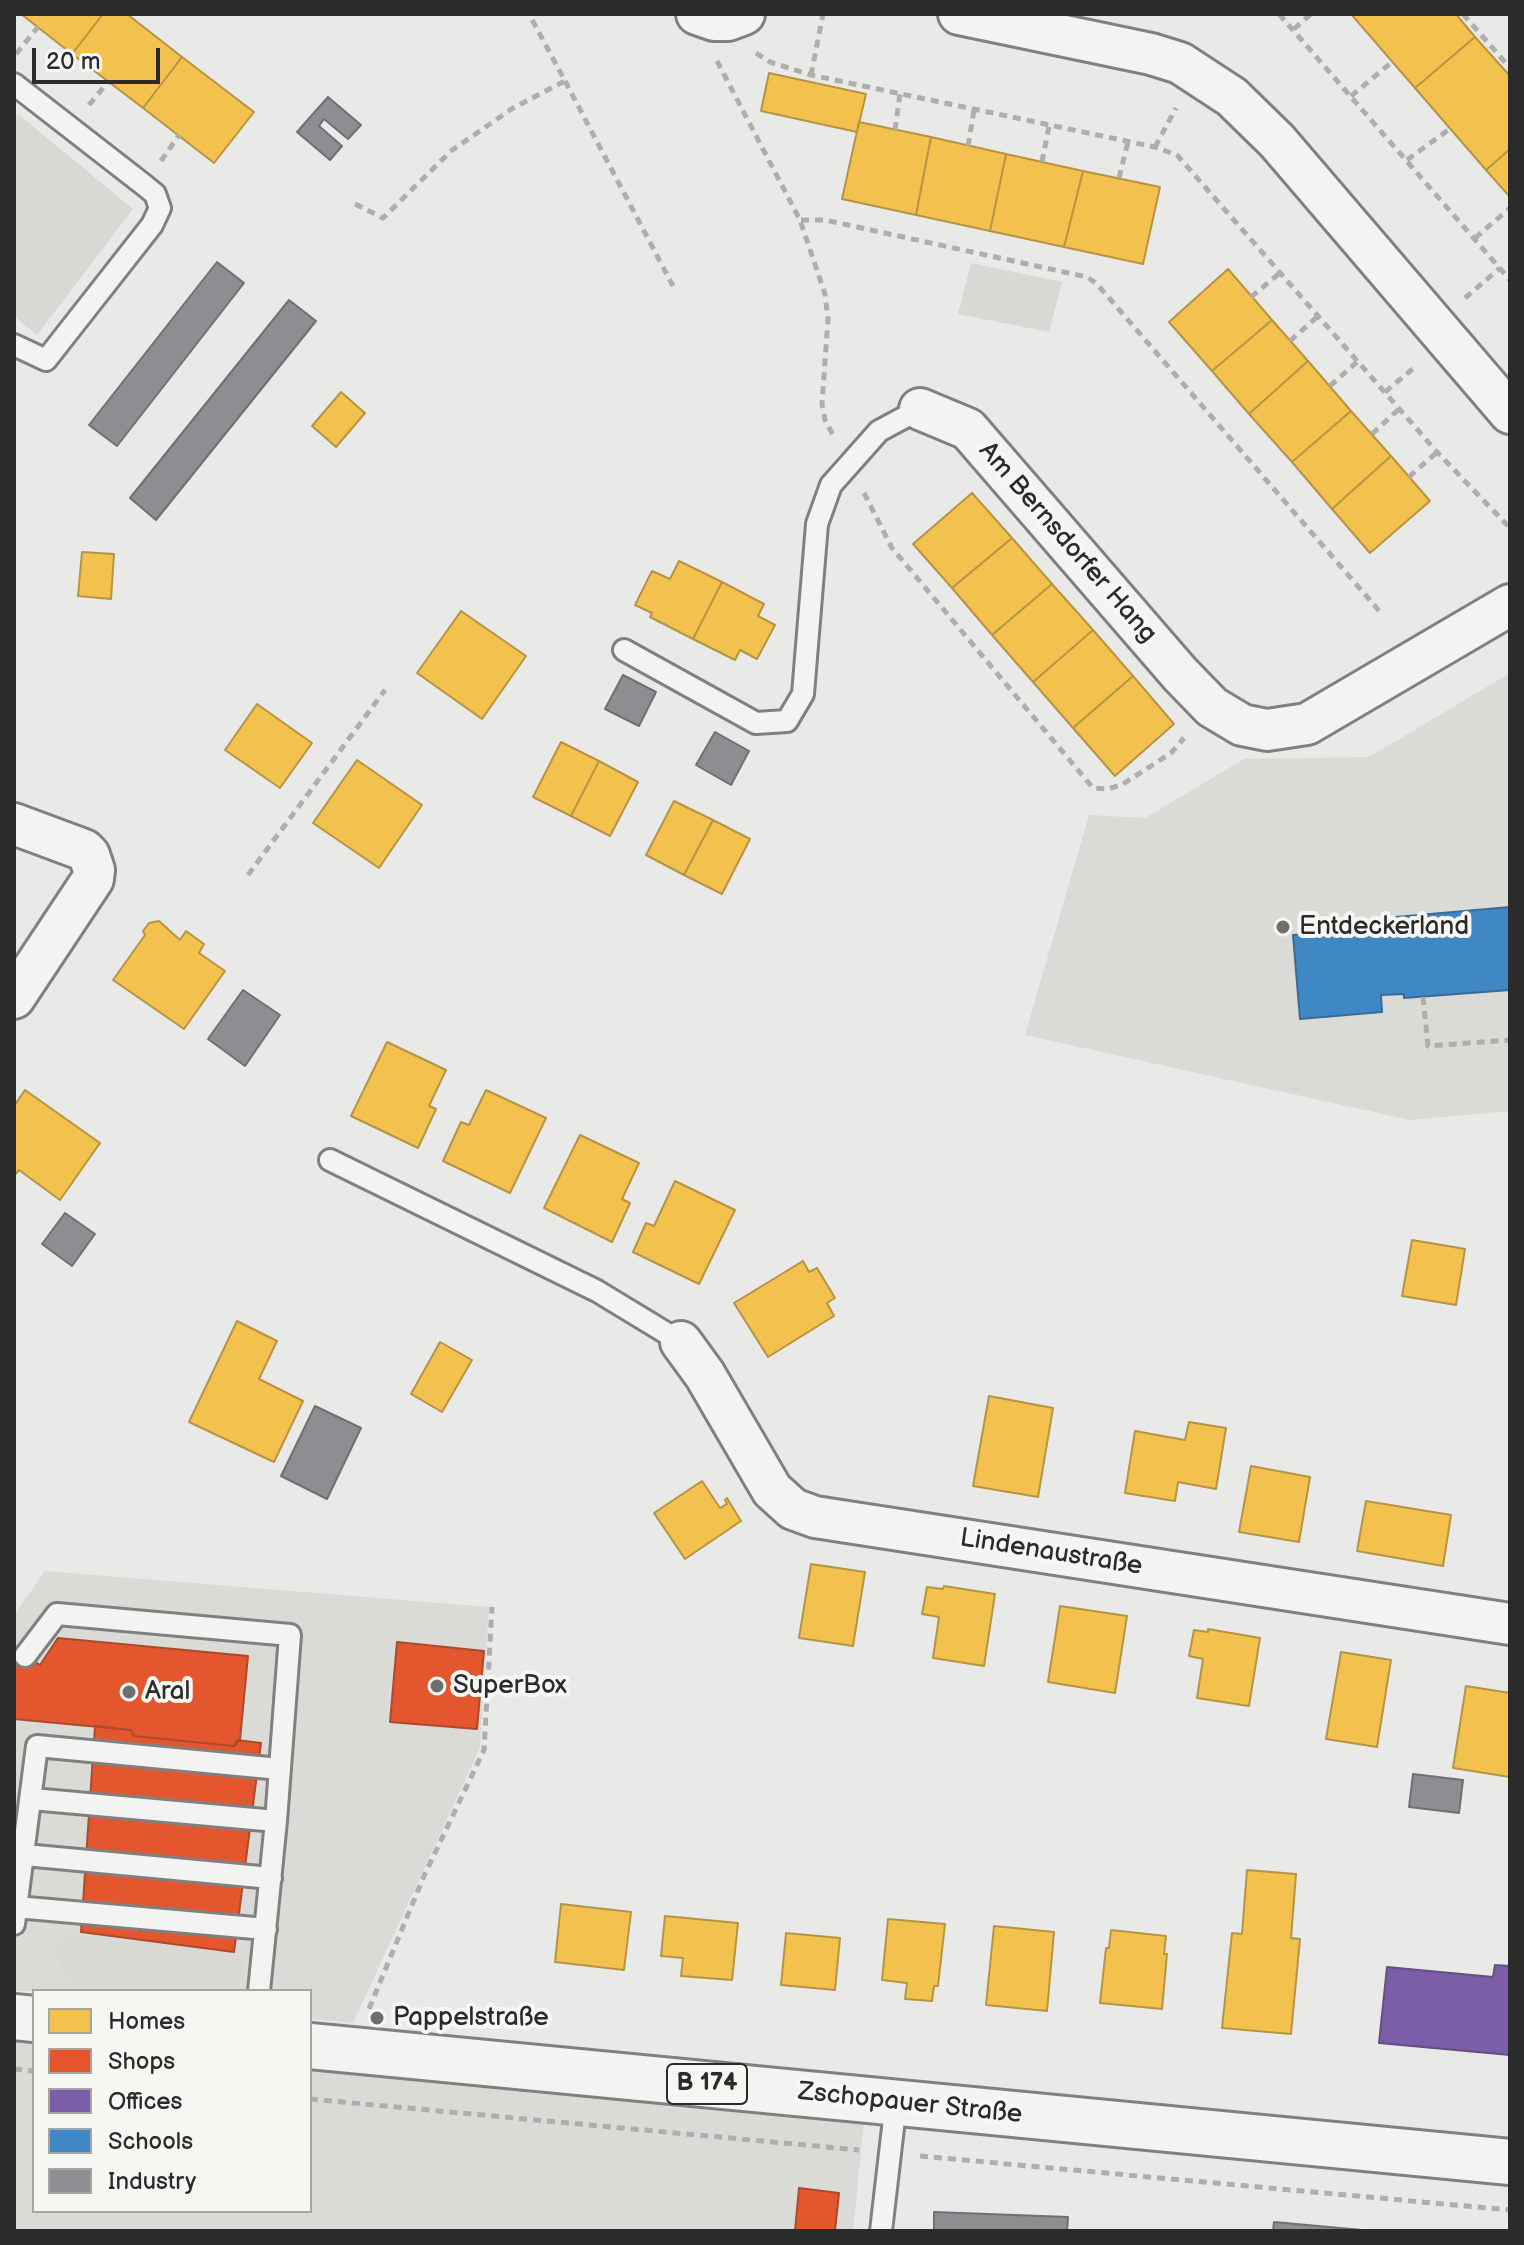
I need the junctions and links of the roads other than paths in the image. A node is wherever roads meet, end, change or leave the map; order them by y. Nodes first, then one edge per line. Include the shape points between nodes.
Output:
1 (959, 14) edge
2 (14, 84) edge
3 (14, 345) edge
4 (920, 409) joint
5 (1510, 413) edge
6 (1510, 605) edge
7 (624, 650) dead end
8 (14, 824) edge
9 (14, 998) edge
10 (330, 1160) dead end
11 (681, 1342) joint
12 (1510, 1624) edge
13 (25, 1656) dead end
14 (280, 1769) junction
15 (32, 1799) junction
16 (276, 1821) junction
17 (19, 1855) edge
18 (271, 1878) junction
19 (15, 1916) edge
20 (266, 1929) junction
21 (259, 1989) edge
22 (312, 2046) edge
23 (896, 2102) junction
24 (1510, 2162) edge
25 (881, 2231) edge

1 - 5 street via 1151,54 1180,63 1232,97 1277,141
2 - 3 lane via 155,194 160,208 46,360
4 - 6 street, Am Bernsdorfer Hang via 968,429 1180,674 1212,707 1242,725 1267,730 1307,724
4 - 7 lane, Am Bernsdorfer Hang via 879,431 831,485 817,524 803,694 787,721 756,723
8 - 9 street via 84,850 93,863 93,879
10 - 11 lane via 597,1291
11 - 12 street, Lindenaustraße via 772,1490 793,1509 815,1517
13 - 14 lane via 57,1614 290,1635
14 - 15 lane via 37,1746
14 - 16 lane
15 - 16 lane
15 - 17 lane
16 - 18 lane
17 - 18 lane
17 - 19 lane
18 - 20 lane
19 - 20 lane
20 - 21 lane
22 - 23 main road, Zschopauer Straße / B 174
23 - 24 main road, Zschopauer Straße / B 174
23 - 25 lane

